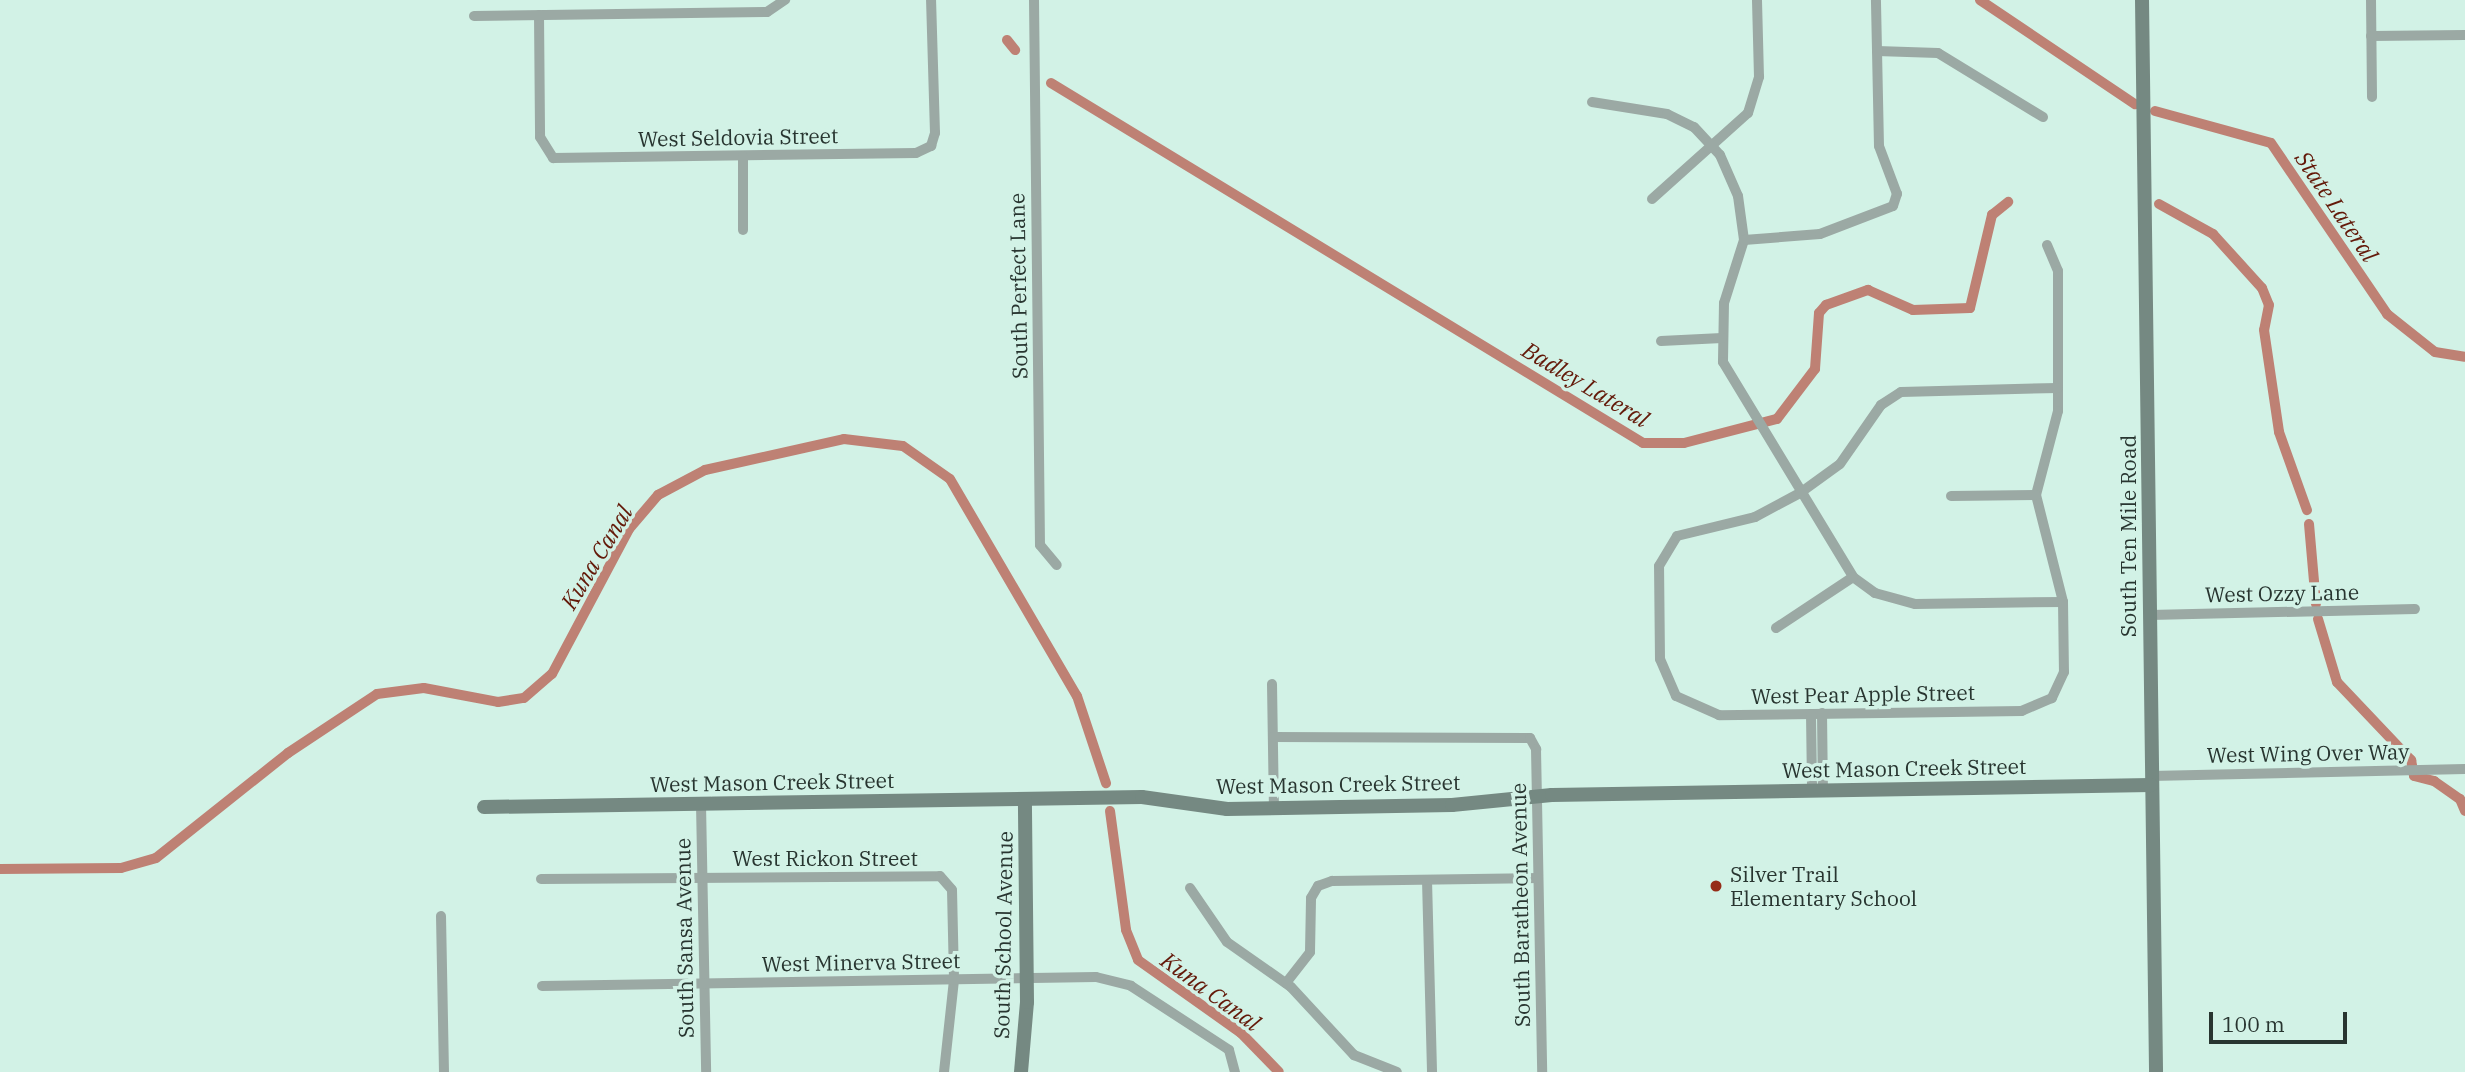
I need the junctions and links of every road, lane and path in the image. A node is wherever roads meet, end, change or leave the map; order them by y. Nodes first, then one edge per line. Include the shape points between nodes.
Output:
1 (785, 0) edge
2 (931, 0) edge
3 (1034, 0) edge
4 (1757, 0) edge
5 (1876, 0) edge
6 (2141, 0) edge
7 (2371, 0) edge
8 (539, 15) junction
9 (474, 16) dead end
10 (2465, 35) edge
11 (2371, 36) junction
12 (1877, 51) junction
13 (2372, 97) dead end
14 (1592, 102) dead end
15 (2043, 117) dead end
16 (1714, 148) junction
17 (743, 156) junction
18 (1652, 199) dead end
19 (743, 230) dead end
20 (1744, 240) junction
21 (2047, 245) dead end
22 (1722, 338) junction
23 (1661, 341) dead end
24 (2058, 388) junction
25 (1800, 493) junction
26 (2036, 495) junction
27 (1951, 496) dead end
28 (1057, 565) dead end
29 (1853, 577) junction
30 (2063, 602) junction
31 (2415, 609) dead end
32 (2150, 615) junction
33 (1776, 628) dead end
34 (1272, 684) dead end
35 (1816, 713) junction
36 (1273, 737) junction
37 (2465, 769) edge
38 (2151, 781) junction
39 (1817, 790) junction
40 (1536, 796) junction
41 (1025, 799) junction
42 (701, 804) junction
43 (484, 807) dead end
44 (1274, 808) junction
45 (703, 878) junction
46 (1538, 878) junction
47 (541, 879) dead end
48 (1427, 880) junction
49 (1190, 888) dead end
50 (441, 916) dead end
51 (954, 979) junction
52 (1027, 979) junction
53 (704, 983) junction
54 (1286, 983) junction
55 (542, 986) dead end
56 (1235, 1071) edge
57 (444, 1072) edge
58 (706, 1072) edge
59 (944, 1072) edge
60 (1021, 1072) edge
61 (1397, 1072) edge
62 (1432, 1072) edge
63 (1542, 1072) edge
64 (2156, 1072) edge

1 - 8 street via 766,12
2 - 17 street, West Seldovia Street via 931,146 916,153
3 - 28 street, South Perfect Lane via 1040,545
4 - 16 street via 1759,77 1748,113
5 - 12 street
6 - 32 street, South Ten Mile Road
7 - 11 street
8 - 9 street
8 - 17 street, West Seldovia Street via 540,137 546,153 563,159
10 - 11 street
11 - 13 street
12 - 15 street via 1938,53
12 - 20 street via 1879,146 1897,194 1893,206 1820,234
14 - 16 street via 1667,114
16 - 18 street
16 - 20 street via 1738,196
17 - 19 street
20 - 22 street via 1724,303
21 - 24 street via 2058,271
22 - 23 street
22 - 25 street via 1723,362
24 - 25 street via 1901,392 1881,405 1840,464
24 - 26 street via 2058,411
25 - 29 street
25 - 35 street, West Pear Apple Street via 1755,517 1692,528 1666,547 1659,566 1660,659 1676,696 1719,715
26 - 27 street
26 - 30 street
29 - 30 street via 1898,602
29 - 33 street
30 - 35 street, West Pear Apple Street via 2064,671 2052,698 2022,711
31 - 32 street, West Ozzy Lane
32 - 38 street, South Ten Mile Road
34 - 36 street
35 - 39 street
36 - 40 street, South Baratheon Avenue via 1530,738
36 - 44 street
37 - 38 street, West Wing Over Way
38 - 39 street, West Mason Creek Street
38 - 64 street, South Ten Mile Road
39 - 40 street, West Mason Creek Street
40 - 44 street, West Mason Creek Street via 1452,805
40 - 46 street, South Baratheon Avenue
41 - 42 street, West Mason Creek Street
41 - 44 street, West Mason Creek Street via 1142,797 1227,809
41 - 52 street, South School Avenue
42 - 43 street, West Mason Creek Street
42 - 45 street, South Sansa Avenue
45 - 47 street, West Rickon Street
45 - 51 street, West Rickon Street via 948,880
45 - 53 street, South Sansa Avenue
46 - 48 street
46 - 63 street, South Baratheon Avenue
48 - 54 street via 1318,886 1311,898 1310,952
48 - 62 street
49 - 54 street via 1227,942
50 - 57 street
51 - 52 street, West Minerva Street
51 - 53 street, West Minerva Street
51 - 59 street
52 - 56 street, West Minerva Street via 1096,977 1131,986 1229,1051
52 - 60 street, South School Avenue
53 - 55 street, West Minerva Street
53 - 58 street, South Sansa Avenue
54 - 61 street via 1354,1055

